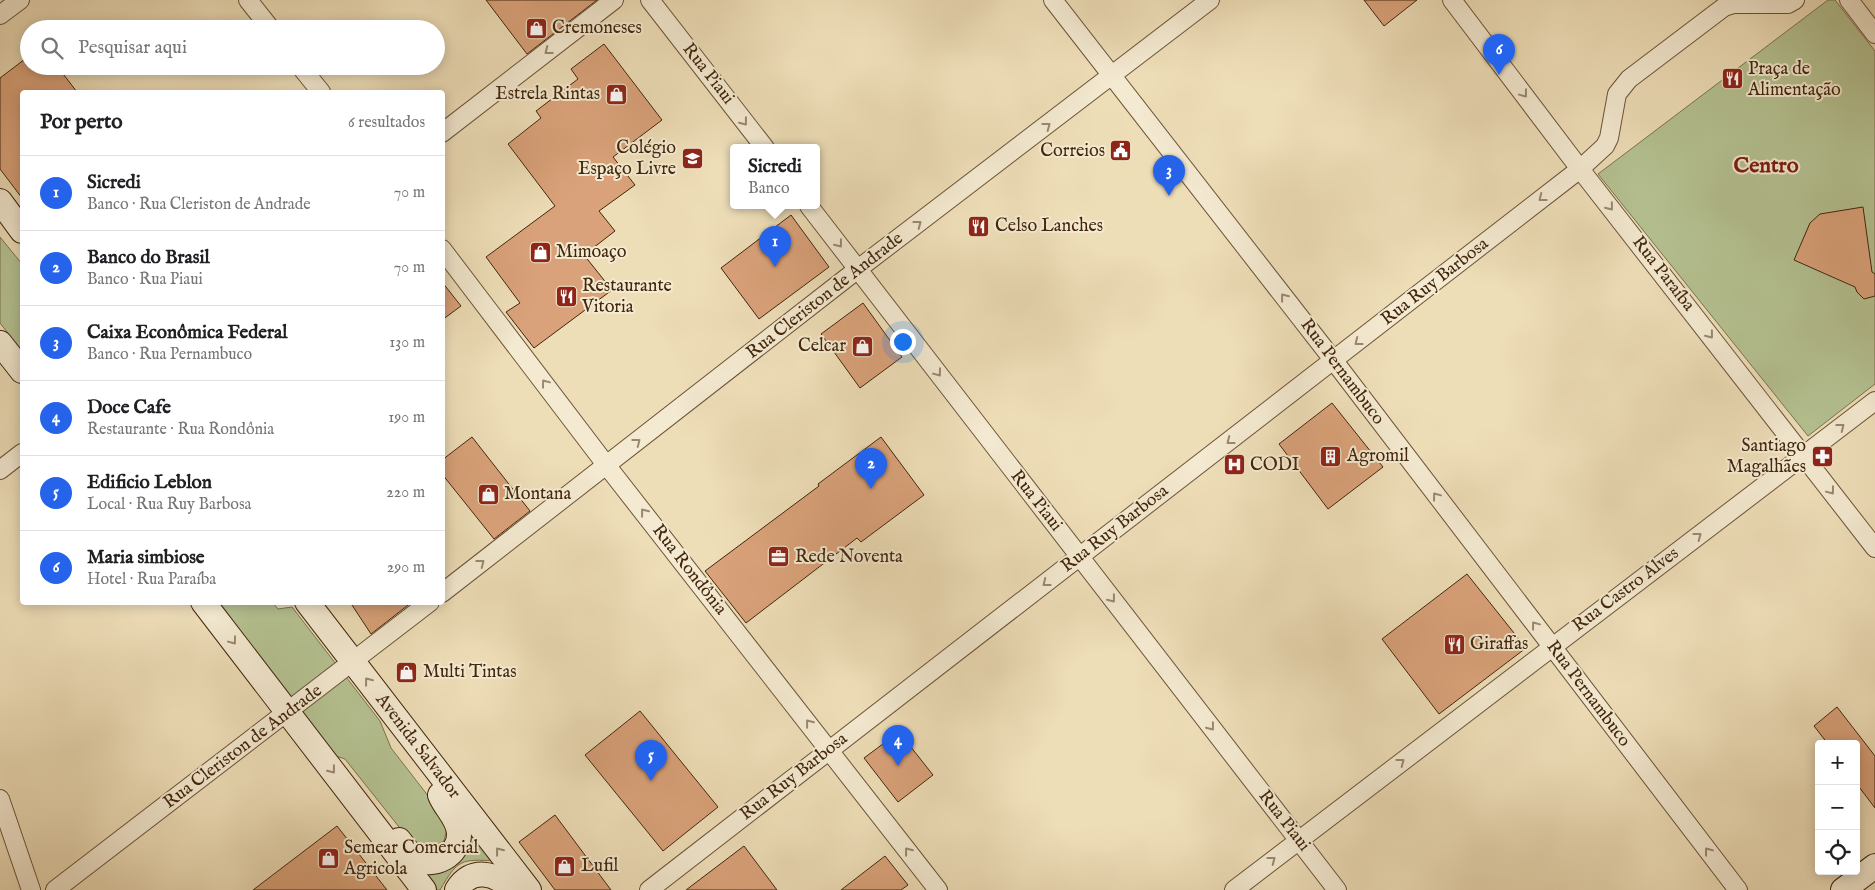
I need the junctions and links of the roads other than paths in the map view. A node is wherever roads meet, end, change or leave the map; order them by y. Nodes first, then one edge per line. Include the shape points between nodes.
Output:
1 (20, 0) edge
2 (248, 0) edge
3 (614, 0) edge
4 (650, 0) edge
5 (1053, 0) edge
6 (1210, 0) edge
7 (1452, 0) edge
8 (1795, 0) edge
9 (1849, 0) edge
10 (0, 15) edge
11 (264, 20) edge
12 (1875, 34) edge
13 (307, 75) edge
14 (1112, 76) junction
15 (319, 90) edge
16 (445, 131) edge
17 (762, 144) edge
18 (1580, 168) junction
19 (0, 201) edge
20 (811, 209) edge
21 (15, 228) edge
22 (445, 253) edge
23 (858, 269) junction
24 (0, 343) edge
25 (1334, 361) junction
26 (20, 368) edge
27 (1875, 401) edge
28 (20, 455) edge
29 (1804, 456) junction
30 (607, 466) junction
31 (0, 470) edge
32 (1875, 548) edge
33 (1079, 557) junction
34 (445, 591) edge
35 (205, 605) edge
36 (309, 605) edge
37 (426, 605) edge
38 (1551, 647) junction
39 (353, 662) junction
40 (288, 713) junction
41 (830, 750) junction
42 (435, 768) junction
43 (0, 799) edge
44 (376, 827) junction
45 (1299, 840) junction
46 (1875, 866) edge
47 (1875, 882) edge
48 (31, 890) edge
49 (55, 890) edge
50 (424, 890) edge
51 (457, 890) edge
52 (511, 890) edge
53 (529, 890) edge
54 (649, 890) edge
55 (938, 890) edge
56 (1234, 890) edge
57 (1337, 890) edge
58 (1738, 890) edge
59 (1843, 890) edge
60 (1862, 890) edge

1 - 10 street
2 - 11 street
3 -> 16 street
4 -> 17 street, Rua Piaui
5 - 14 street, Rua Pernambuco
6 - 14 street, Rua Cleriston de Andrade
7 -> 18 street, Rua Paraíba
8 - 18 street, Rua Ruy Barbosa via 1788,4 1734,4 1724,7 1629,79 1617,94 1609,138
9 - 12 street
13 - 15 street
23 -> 14 street, Rua Cleriston de Andrade
25 -> 14 street, Rua Pernambuco
18 -> 25 street, Rua Ruy Barbosa
18 -> 29 street, Rua Paraíba
19 - 21 main road
20 -> 23 street, Rua Piaui
30 -> 22 street, Rua Rondônia
30 -> 23 street, Rua Cleriston de Andrade
23 -> 33 street, Rua Piaui
24 - 26 main road
25 -> 33 street, Rua Ruy Barbosa
38 -> 25 street, Rua Pernambuco
29 -> 27 street, Rua Castro Alves
28 - 31 street
29 -> 32 street, Rua Paraíba
38 -> 29 street, Rua Castro Alves
34 -> 30 street, Rua Cleriston de Andrade
41 -> 30 street, Rua Rondônia
33 -> 41 street, Rua Ruy Barbosa
33 -> 45 street, Rua Piaui
35 -> 40 main road
36 - 39 main road, Avenida Salvador
37 - 39 street, Rua Cleriston de Andrade
45 -> 38 street, Rua Castro Alves
58 -> 38 street, Rua Pernambuco
39 - 40 street, Rua Cleriston de Andrade
42 -> 39 main road, Avenida Salvador
40 -> 44 main road
40 - 49 street, Rua Cleriston de Andrade
41 - 54 street, Rua Ruy Barbosa
55 -> 41 street, Rua Rondônia
42 - 44 main road via 438,792 459,832 451,854 439,862 424,862 414,857 392,834
53 -> 42 main road, Avenida Salvador
43 - 48 street
44 - 50 main road
56 -> 45 street, Rua Castro Alves
45 - 57 street, Rua Piaui
46 - 59 main road
47 - 60 main road
51 - 52 main road via 460,884 476,874 490,874 506,883

